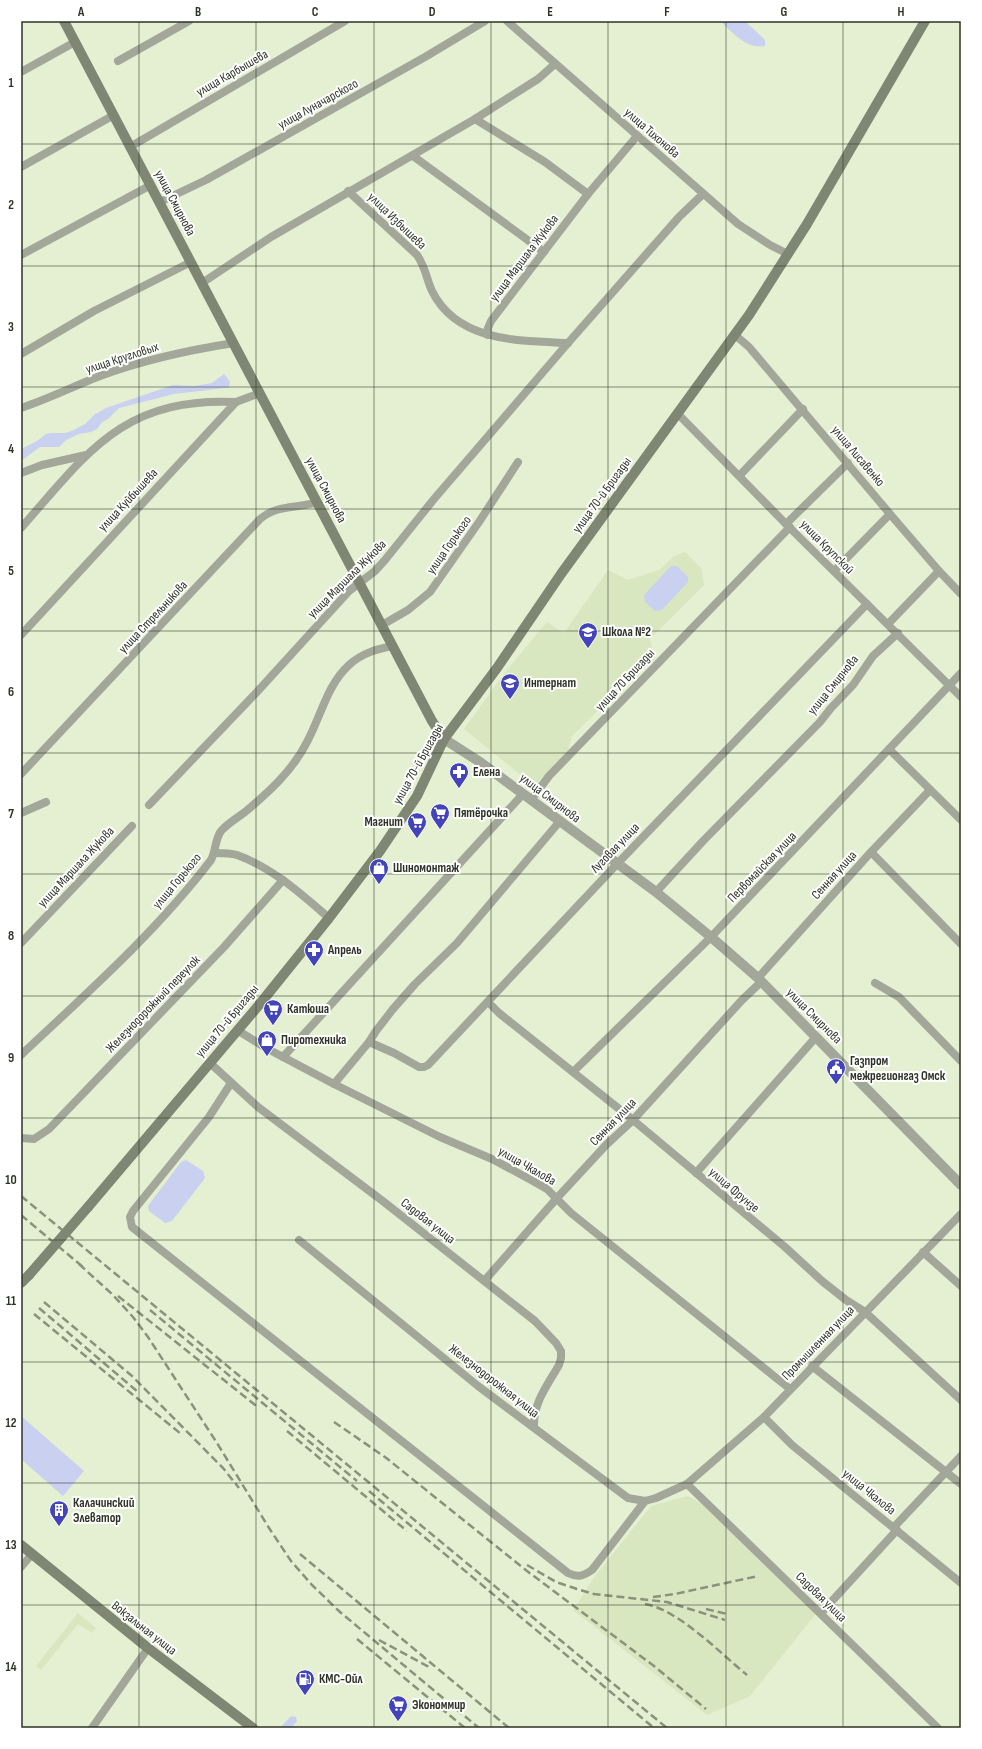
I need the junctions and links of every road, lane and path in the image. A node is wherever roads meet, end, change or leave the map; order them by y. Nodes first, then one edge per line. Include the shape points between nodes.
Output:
1 (64, 21) edge
2 (189, 21) edge
3 (346, 21) edge
4 (485, 21) edge
5 (507, 21) edge
6 (924, 21) edge
7 (76, 42) junction
8 (118, 61) dead end
9 (555, 64) junction
10 (21, 72) edge
11 (114, 116) junction
12 (475, 119) junction
13 (637, 136) junction
14 (130, 146) junction
15 (413, 156) junction
16 (21, 167) edge
17 (151, 185) junction
18 (348, 191) junction
19 (588, 194) junction
20 (703, 194) junction
21 (160, 202) junction
22 (544, 252) junction
23 (788, 254) junction
24 (21, 255) edge
25 (191, 262) junction
26 (202, 283) junction
27 (488, 335) junction
28 (735, 335) junction
29 (234, 343) junction
30 (568, 343) junction
31 (21, 354) edge
32 (260, 393) junction
33 (236, 402) junction
34 (21, 408) edge
35 (803, 409) junction
36 (677, 413) junction
37 (86, 455) junction
38 (518, 462) dead end
39 (848, 463) junction
40 (21, 473) edge
41 (740, 475) junction
42 (317, 502) junction
43 (890, 514) junction
44 (788, 526) junction
45 (21, 528) edge
46 (834, 570) junction
47 (939, 571) junction
48 (360, 582) junction
49 (961, 594) edge
50 (867, 604) junction
51 (888, 624) junction
52 (382, 625) junction
53 (898, 634) junction
54 (21, 635) edge
55 (393, 646) junction
56 (961, 673) edge
57 (949, 685) junction
58 (961, 697) edge
59 (444, 739) junction
60 (889, 749) junction
61 (21, 774) edge
62 (930, 790) junction
63 (527, 797) junction
64 (46, 802) dead end
65 (149, 805) dead end
66 (21, 813) edge
67 (961, 820) edge
68 (560, 822) junction
69 (132, 826) dead end
70 (871, 852) junction
71 (215, 853) junction
72 (617, 864) junction
73 (283, 880) junction
74 (656, 892) junction
75 (329, 918) junction
76 (711, 937) junction
77 (21, 943) edge
78 (961, 944) edge
79 (759, 980) junction
80 (875, 983) dead end
81 (488, 1002) junction
82 (237, 1030) junction
83 (816, 1037) junction
84 (370, 1042) junction
85 (21, 1055) edge
86 (283, 1057) junction
87 (961, 1061) edge
88 (210, 1063) junction
89 (573, 1072) junction
90 (231, 1083) junction
91 (334, 1084) junction
92 (633, 1120) junction
93 (21, 1138) edge
94 (696, 1173) junction
95 (961, 1185) edge
96 (557, 1198) junction
97 (961, 1214) edge
98 (300, 1240) dead end
99 (923, 1252) junction
100 (485, 1280) junction
101 (21, 1283) edge
102 (961, 1286) edge
103 (865, 1312) junction
104 (812, 1366) junction
105 (790, 1389) junction
106 (961, 1400) edge
107 (764, 1417) junction
108 (534, 1427) junction
109 (961, 1456) edge
110 (946, 1472) junction
111 (687, 1484) junction
112 (961, 1484) edge
113 (645, 1501) junction
114 (896, 1529) junction
115 (21, 1545) edge
116 (32, 1554) junction
117 (21, 1567) edge
118 (961, 1583) edge
119 (821, 1613) junction
120 (148, 1648) junction
121 (92, 1728) edge
122 (253, 1728) edge
123 (938, 1728) edge

1 - 7 main road, улица Смирнова
2 - 8 street
3 - 14 street, улица Карбышева
4 - 21 street, улица Луначарского via 426,57 206,180
5 - 9 street, улица Тихонова
6 - 23 main road, улица 70-й Бригады
7 - 10 street
7 - 11 main road, улица Смирнова
9 - 12 street, улица Избышева via 538,79
9 - 13 street, улица Тихонова
11 - 14 main road, улица Смирнова
11 - 16 street
12 - 15 street, улица Избышева
12 - 19 street via 545,162
13 - 19 street, улица Маршала Жукова
13 - 20 street, улица Тихонова
14 - 17 main road, улица Смирнова
15 - 18 street, улица Избышева
15 - 22 street
17 - 21 main road, улица Смирнова
17 - 24 street
18 - 26 street, улица Избышева via 271,237
18 - 27 street, улица Избышева via 417,255 424,265 432,291 443,308 467,327
19 - 22 street, улица Маршала Жукова
20 - 23 street, улица Тихонова via 751,234
20 - 30 street, улица Маршала Жукова via 674,223
21 - 25 main road, улица Смирнова
22 - 27 street, улица Маршала Жукова via 491,321
23 - 28 main road, улица 70-й Бригады
25 - 26 main road, улица Смирнова
25 - 31 street via 94,311
26 - 29 main road, улица Смирнова
27 - 30 street via 517,341
28 - 35 street, улица Лисавенко via 749,347
28 - 36 main road, улица 70-й Бригады
29 - 32 main road, улица Смирнова
29 - 34 street, улица Кругловых via 196,349 140,363
30 - 48 street, улица Маршала Жукова via 434,499 386,560
32 - 33 street, улица Куйбышева
32 - 42 main road, улица Смирнова
33 - 37 street via 199,402 148,414 111,434
33 - 54 street, улица Куйбышева
35 - 39 street, улица Лисавенко
35 - 41 street
36 - 41 street, улица Крупской
36 - 59 main road, улица 70-й Бригады
37 - 40 street via 42,465
37 - 45 street
38 - 52 street, улица Горького via 430,592 408,610
39 - 43 street, улица Лисавенко
39 - 44 street, улица 70 Бригады
41 - 44 street, улица Крупской
42 - 48 main road, улица Смирнова
42 - 61 street, улица Стрельникова via 277,509 260,519
43 - 46 street
43 - 47 street, улица Лисавенко
44 - 46 street, улица Крупской
44 - 63 street, улица 70 Бригады
46 - 50 street, улица Крупской
47 - 49 street, улица Лисавенко
47 - 51 street
48 - 52 main road, улица Смирнова
48 - 65 street, улица Маршала Жукова
50 - 51 street, улица Крупской
50 - 72 street, Луговая улица
51 - 53 street, улица Крупской
52 - 55 main road, улица Смирнова
53 - 57 street, улица Крупской
53 - 74 street, улица Смирнова via 873,656 820,722
55 - 59 main road, улица Смирнова
55 - 71 street, улица Горького via 360,656 337,678 297,759 266,794 221,832
56 - 57 street, Первомайская улица
57 - 58 street, улица Крупской
57 - 60 street, Первомайская улица
59 - 63 street, улица Смирнова
59 - 75 main road, улица 70-й Бригады via 417,796 380,851
60 - 62 street
60 - 76 street, Первомайская улица
62 - 67 street
62 - 70 street, Сенная улица
63 - 68 street, улица Смирнова
63 - 86 street, улица 70 Бригады
64 - 66 street
68 - 72 street, улица Смирнова
68 - 84 street via 457,943 393,1009
69 - 77 street, улица Маршала Жукова
70 - 78 street
70 - 79 street, Сенная улица
71 - 73 street via 235,855
71 - 85 street, улица Горького via 157,923 115,967
72 - 74 street, улица Смирнова
72 - 81 street, Луговая улица
73 - 75 street
73 - 93 street, Железнодорожный переулок via 224,947 49,1129 34,1139
74 - 76 street, улица Смирнова
75 - 82 main road, улица 70-й Бригады
76 - 79 street, улица Смирнова
76 - 89 street, Первомайская улица
79 - 83 street, улица Смирнова
79 - 92 street, Сенная улица
80 - 87 street via 899,997
81 - 84 street, Луговая улица via 424,1067 419,1067
81 - 89 street, улица Фрунзе
82 - 86 street, улица Чкалова
82 - 88 main road, улица 70-й Бригады
83 - 94 street
83 - 95 street, улица Смирнова
84 - 91 street
86 - 91 street, улица Чкалова
88 - 90 street, Садовая улица
88 - 101 main road, улица 70-й Бригады, bridge
89 - 92 street, улица Фрунзе
90 - 100 street, Садовая улица via 258,1107
90 - 113 street via 209,1117 133,1211 130,1218 132,1227 568,1573 583,1576 592,1570
91 - 96 street, улица Чкалова via 440,1137 492,1159 547,1189
92 - 94 street, улица Фрунзе
92 - 96 street, Сенная улица
94 - 103 street, улица Фрунзе via 822,1281
96 - 100 street, Сенная улица
96 - 105 street, улица Чкалова via 572,1213
97 - 99 street, Промышленная улица
98 - 108 street, Железнодорожная улица via 478,1386
99 - 102 street
99 - 103 street, Промышленная улица
100 - 108 street, Садовая улица via 535,1321 556,1343 560,1351 559,1365 536,1405
103 - 104 street, Промышленная улица
103 - 106 street, улица Фрунзе
104 - 105 street, Промышленная улица
104 - 110 street
105 - 107 street, Промышленная улица
107 - 111 street, Промышленная улица
107 - 114 street, улица Чкалова via 792,1445
108 - 113 street, Железнодорожная улица via 628,1498
109 - 110 street
110 - 112 street
110 - 114 street
111 - 113 street
111 - 119 street, Садовая улица
114 - 118 street, улица Чкалова
114 - 119 street
115 - 116 main road, Вокзальная улица
116 - 117 street
116 - 120 main road, Вокзальная улица
119 - 123 street, Садовая улица
120 - 121 street
120 - 122 main road, Вокзальная улица

